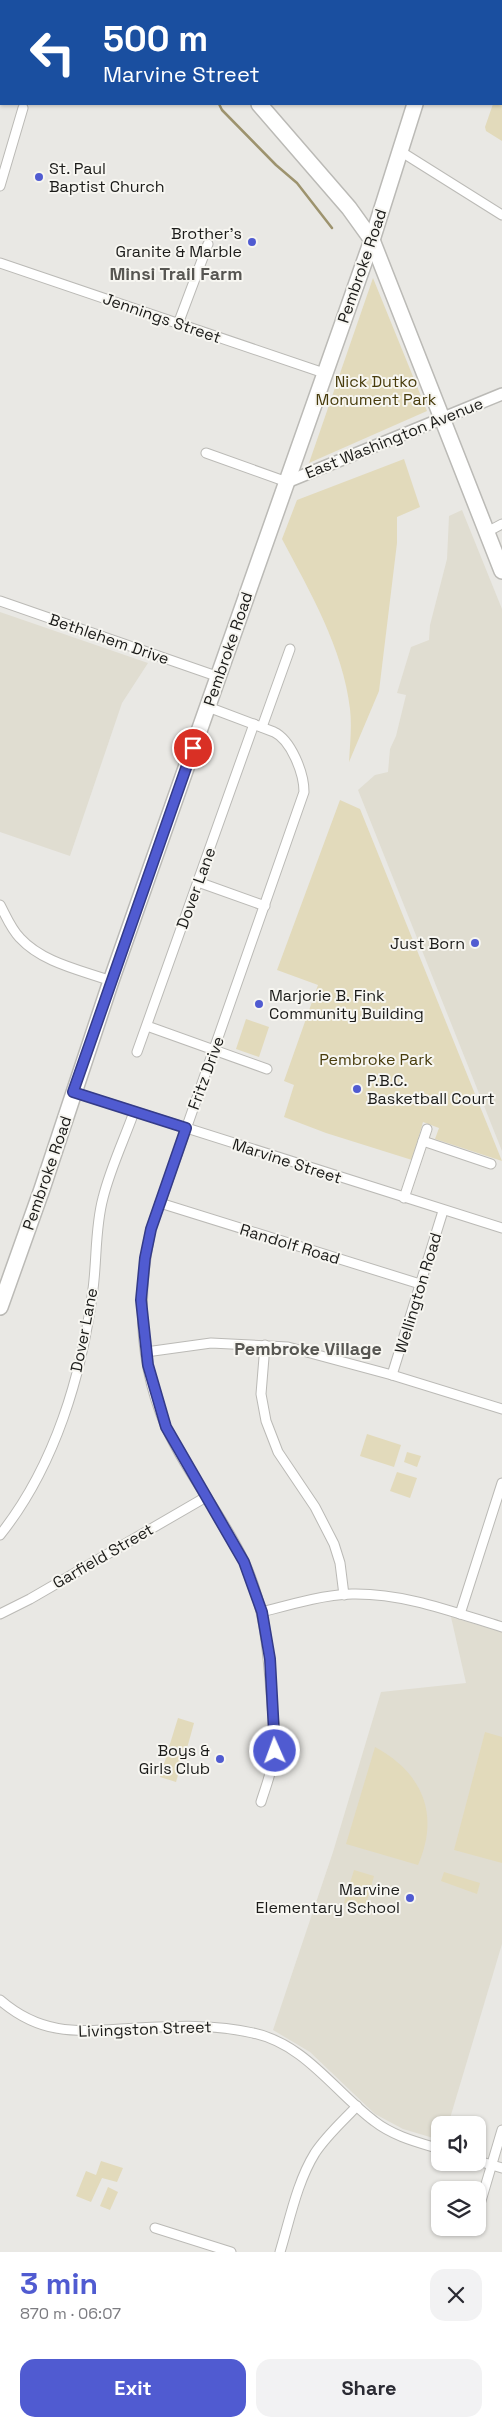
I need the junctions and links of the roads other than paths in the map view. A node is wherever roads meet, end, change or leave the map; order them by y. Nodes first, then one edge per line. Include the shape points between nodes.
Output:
1 (261, 105) edge
2 (416, 105) edge
3 (23, 108) dead end
4 (400, 151) junction
5 (0, 186) edge
6 (502, 215) edge
7 (372, 240) junction
8 (208, 244) dead end
9 (0, 263) edge
10 (178, 324) junction
11 (324, 373) junction
12 (502, 394) edge
13 (442, 419) junction
14 (206, 453) dead end
15 (287, 482) junction
16 (502, 524) edge
17 (487, 532) junction
18 (502, 571) edge
19 (0, 601) edge
20 (290, 649) dead end
21 (218, 676) junction
22 (208, 707) junction
23 (258, 725) junction
24 (198, 882) junction
25 (0, 905) edge
26 (266, 906) junction
27 (111, 981) junction
28 (147, 1026) junction
29 (214, 1050) junction
30 (137, 1052) dead end
31 (267, 1068) dead end
32 (73, 1092) junction
33 (134, 1112) junction
34 (186, 1128) junction
35 (427, 1129) dead end
36 (423, 1142) junction
37 (491, 1164) dead end
38 (404, 1198) junction
39 (160, 1203) junction
40 (443, 1211) junction
41 (502, 1228) edge
42 (420, 1284) junction
43 (0, 1307) edge
44 (265, 1345) junction
45 (146, 1352) junction
46 (392, 1375) junction
47 (502, 1409) edge
48 (502, 1484) edge
49 (206, 1497) junction
50 (0, 1535) edge
51 (344, 1595) junction
52 (262, 1612) junction
53 (0, 1614) edge
54 (460, 1614) junction
55 (502, 1627) edge
56 (260, 1802) dead end
57 (1, 2004) edge
58 (357, 2106) junction
59 (502, 2130) edge
60 (431, 2146) edge
61 (486, 2163) edge
62 (492, 2165) junction
63 (502, 2168) edge
64 (486, 2185) edge
65 (155, 2228) dead end
66 (231, 2252) edge
67 (280, 2252) edge

1 - 7 main road via 349,208
2 - 4 main road, Pembroke Road
3 - 5 street
4 - 6 street
4 - 7 main road, Pembroke Road
7 - 11 main road, Pembroke Road
7 - 13 main road
8 - 10 street
9 - 10 street, Jennings Street
10 - 11 street, Jennings Street
11 - 15 main road, Pembroke Road
12 - 13 street, East Washington Avenue
13 - 15 street, East Washington Avenue
13 - 17 main road
14 - 15 street
15 - 21 main road, Pembroke Road
16 - 17 street
17 - 18 main road
19 - 21 street, Bethlehem Drive
20 - 23 street, Dover Lane
21 - 22 main road, Pembroke Road
22 - 23 street, Fritz Drive
22 - 27 main road, Pembroke Road
23 - 24 street, Dover Lane
23 - 26 street, Fritz Drive via 279,734 287,742 304,792
24 - 26 street
24 - 28 street, Dover Lane
25 - 27 street via 15,933 30,947 56,961
26 - 29 street, Fritz Drive
27 - 32 main road, Pembroke Road
28 - 29 street
28 - 30 street, Dover Lane
29 - 31 street
29 - 34 street, Fritz Drive
32 - 33 street, Marvine Street
32 - 43 main road, Pembroke Road
33 - 34 street, Marvine Street
33 - 50 street, Dover Lane via 103,1198 88,1321 73,1384 43,1467 29,1494
34 - 38 street, Marvine Street
34 - 39 street, Fritz Drive
35 - 36 street
36 - 37 street
36 - 38 street
38 - 40 street, Marvine Street
39 - 42 street, Randolf Road
39 - 45 street, Fritz Drive via 143,1270 142,1314
40 - 41 street, Marvine Street
40 - 42 street, Wellington Road
42 - 46 street, Wellington Road
44 - 45 street via 211,1343
44 - 46 street via 305,1350
44 - 51 street via 261,1394 266,1421 278,1452 315,1507 334,1544
45 - 49 street, Fritz Drive via 166,1427
46 - 47 street
48 - 54 street
49 - 52 street, Fritz Drive via 244,1562
49 - 53 street, Garfield Street
51 - 52 street
51 - 54 street via 406,1599
52 - 56 street, Fritz Drive via 270,1659 275,1743 274,1760
54 - 55 street
57 - 58 street, Livingston Street via 25,2019 60,2030 84,2032 210,2026 258,2034 282,2043 303,2057
58 - 60 street, Livingston Street via 391,2132
58 - 67 street via 313,2157 302,2180
59 - 62 street
61 - 62 street
62 - 63 street
62 - 64 street
65 - 66 street

